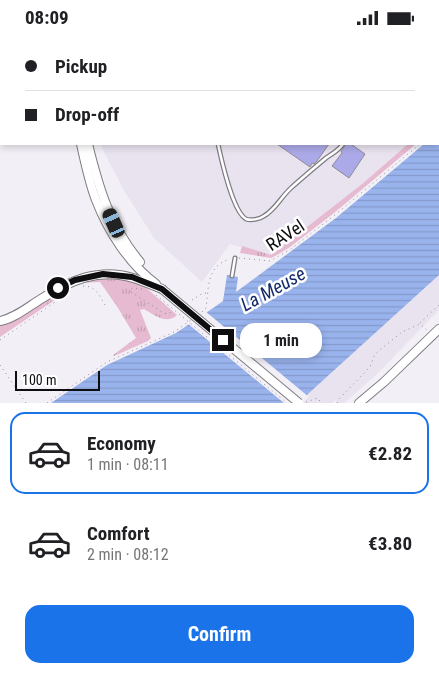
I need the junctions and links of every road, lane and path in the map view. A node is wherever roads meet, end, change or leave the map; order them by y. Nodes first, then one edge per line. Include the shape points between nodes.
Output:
1 (81, 145) edge
2 (88, 145) edge
3 (218, 145) edge
4 (342, 145) edge
5 (419, 145) edge
6 (235, 257) junction
7 (232, 276) dead end
8 (79, 286) dead end
9 (75, 289) dead end
10 (148, 289) dead end
11 (162, 289) junction
12 (208, 293) junction
13 (156, 295) dead end
14 (192, 300) dead end
15 (105, 305) dead end
16 (439, 305) edge
17 (172, 313) dead end
18 (198, 315) dead end
19 (192, 319) dead end
20 (0, 321) edge
21 (420, 324) junction
22 (439, 329) edge
23 (432, 336) junction
24 (0, 340) edge
25 (439, 343) edge
26 (0, 365) edge
27 (26, 403) edge
28 (47, 403) edge
29 (287, 403) edge
30 (299, 403) edge
31 (305, 403) edge
32 (321, 403) edge
33 (337, 403) edge
34 (359, 403) edge

1 - 11 main road via 95,199 105,221 128,255
2 - 11 main road via 103,199 114,223
3 - 4 lane via 231,193 246,219 258,219 271,211 286,192
5 - 6 path, RAVel via 291,249 270,261
6 - 7 lane
6 - 12 path via 221,261 215,268
8 - 15 path via 94,289
9 - 24 path
10 - 17 path via 133,287 130,290 162,312
11 - 20 main road via 130,277 90,276 67,283 20,313
11 - 30 main road, bridge
12 - 14 path
12 - 18 path via 206,309
13 - 29 path, bridge
16 - 21 path
19 - 28 path via 174,332 107,363
21 - 23 path
21 - 33 path via 402,332 375,354 370,367
22 - 23 main road
23 - 25 main road
23 - 34 main road
26 - 27 path
31 - 32 path via 318,397

